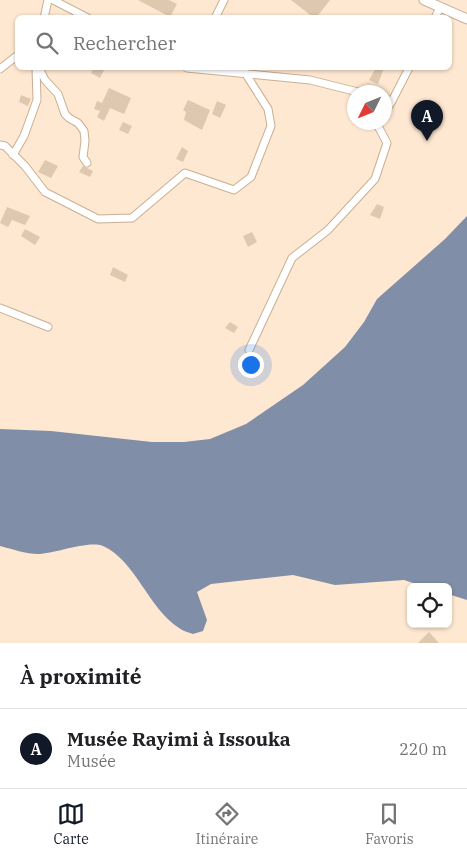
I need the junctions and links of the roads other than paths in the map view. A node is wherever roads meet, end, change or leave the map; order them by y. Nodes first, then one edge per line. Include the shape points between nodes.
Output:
1 (48, 0) edge
2 (54, 0) edge
3 (224, 0) edge
4 (424, 0) edge
5 (440, 8) junction
6 (45, 15) edge
7 (82, 15) edge
8 (216, 15) edge
9 (436, 15) edge
10 (467, 19) edge
11 (15, 57) edge
12 (0, 69) edge
13 (38, 70) edge
14 (39, 70) edge
15 (243, 70) edge
16 (408, 70) edge
17 (347, 89) edge
18 (392, 94) edge
19 (380, 130) edge
20 (0, 145) edge
21 (13, 154) junction
22 (87, 163) dead end
23 (0, 308) edge
24 (48, 327) dead end
25 (249, 350) dead end

1 - 6 street
2 - 7 street
3 - 8 street
4 - 5 street
5 - 9 street
5 - 10 street
11 - 12 street
13 - 21 street via 38,100
14 - 22 street via 58,94 65,114 84,131 83,157
15 - 17 street
15 - 21 street via 268,109 271,126 251,177 234,190 185,174 132,218 98,219 44,192
16 - 18 street
19 - 25 street via 387,143 376,178 328,230 292,258
20 - 21 street
23 - 24 street

